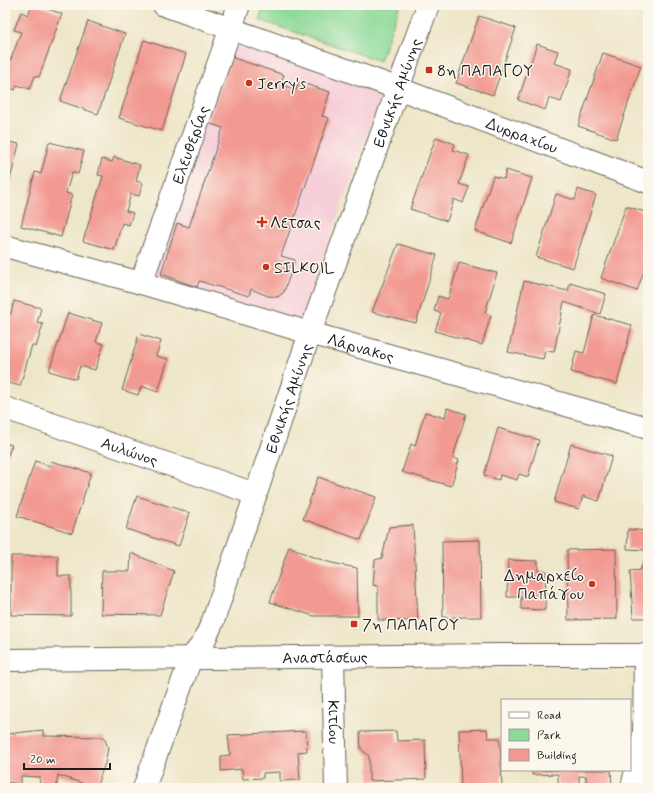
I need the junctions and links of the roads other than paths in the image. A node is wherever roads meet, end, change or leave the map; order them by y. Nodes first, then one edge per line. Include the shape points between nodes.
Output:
1 (164, 5) edge
2 (239, 5) edge
3 (428, 5) edge
4 (230, 28) junction
5 (397, 88) junction
6 (648, 182) edge
7 (5, 246) edge
8 (141, 283) junction
9 (310, 333) junction
10 (5, 408) edge
11 (648, 428) edge
12 (255, 494) junction
13 (647, 654) edge
14 (333, 657) junction
15 (191, 658) junction
16 (5, 660) edge
17 (144, 788) edge
18 (336, 788) edge
19 (632, 788) edge

1 - 4 street
2 - 4 street, Ελευθερίας
3 - 5 street, Εθνικής Αμύνης
4 - 5 street, Δυρραχίου
4 - 8 street, Ελευθερίας
5 - 6 street, Δυρραχίου
5 - 9 street, Εθνικής Αμύνης
7 - 8 street, Λάρνακος
8 - 9 street, Λάρνακος
9 - 11 street, Λάρνακος
9 - 12 street, Εθνικής Αμύνης
10 - 12 street, Αυλώνος
12 - 15 street, Εθνικής Αμύνης via 213,621 203,643
13 - 14 street, Αναστάσεως
13 - 19 street via 644,733
14 - 15 street, Αναστάσεως
14 - 18 street, Κιτίου
15 - 16 street, Αναστάσεως
15 - 17 street, Εθνικής Αμύνης

